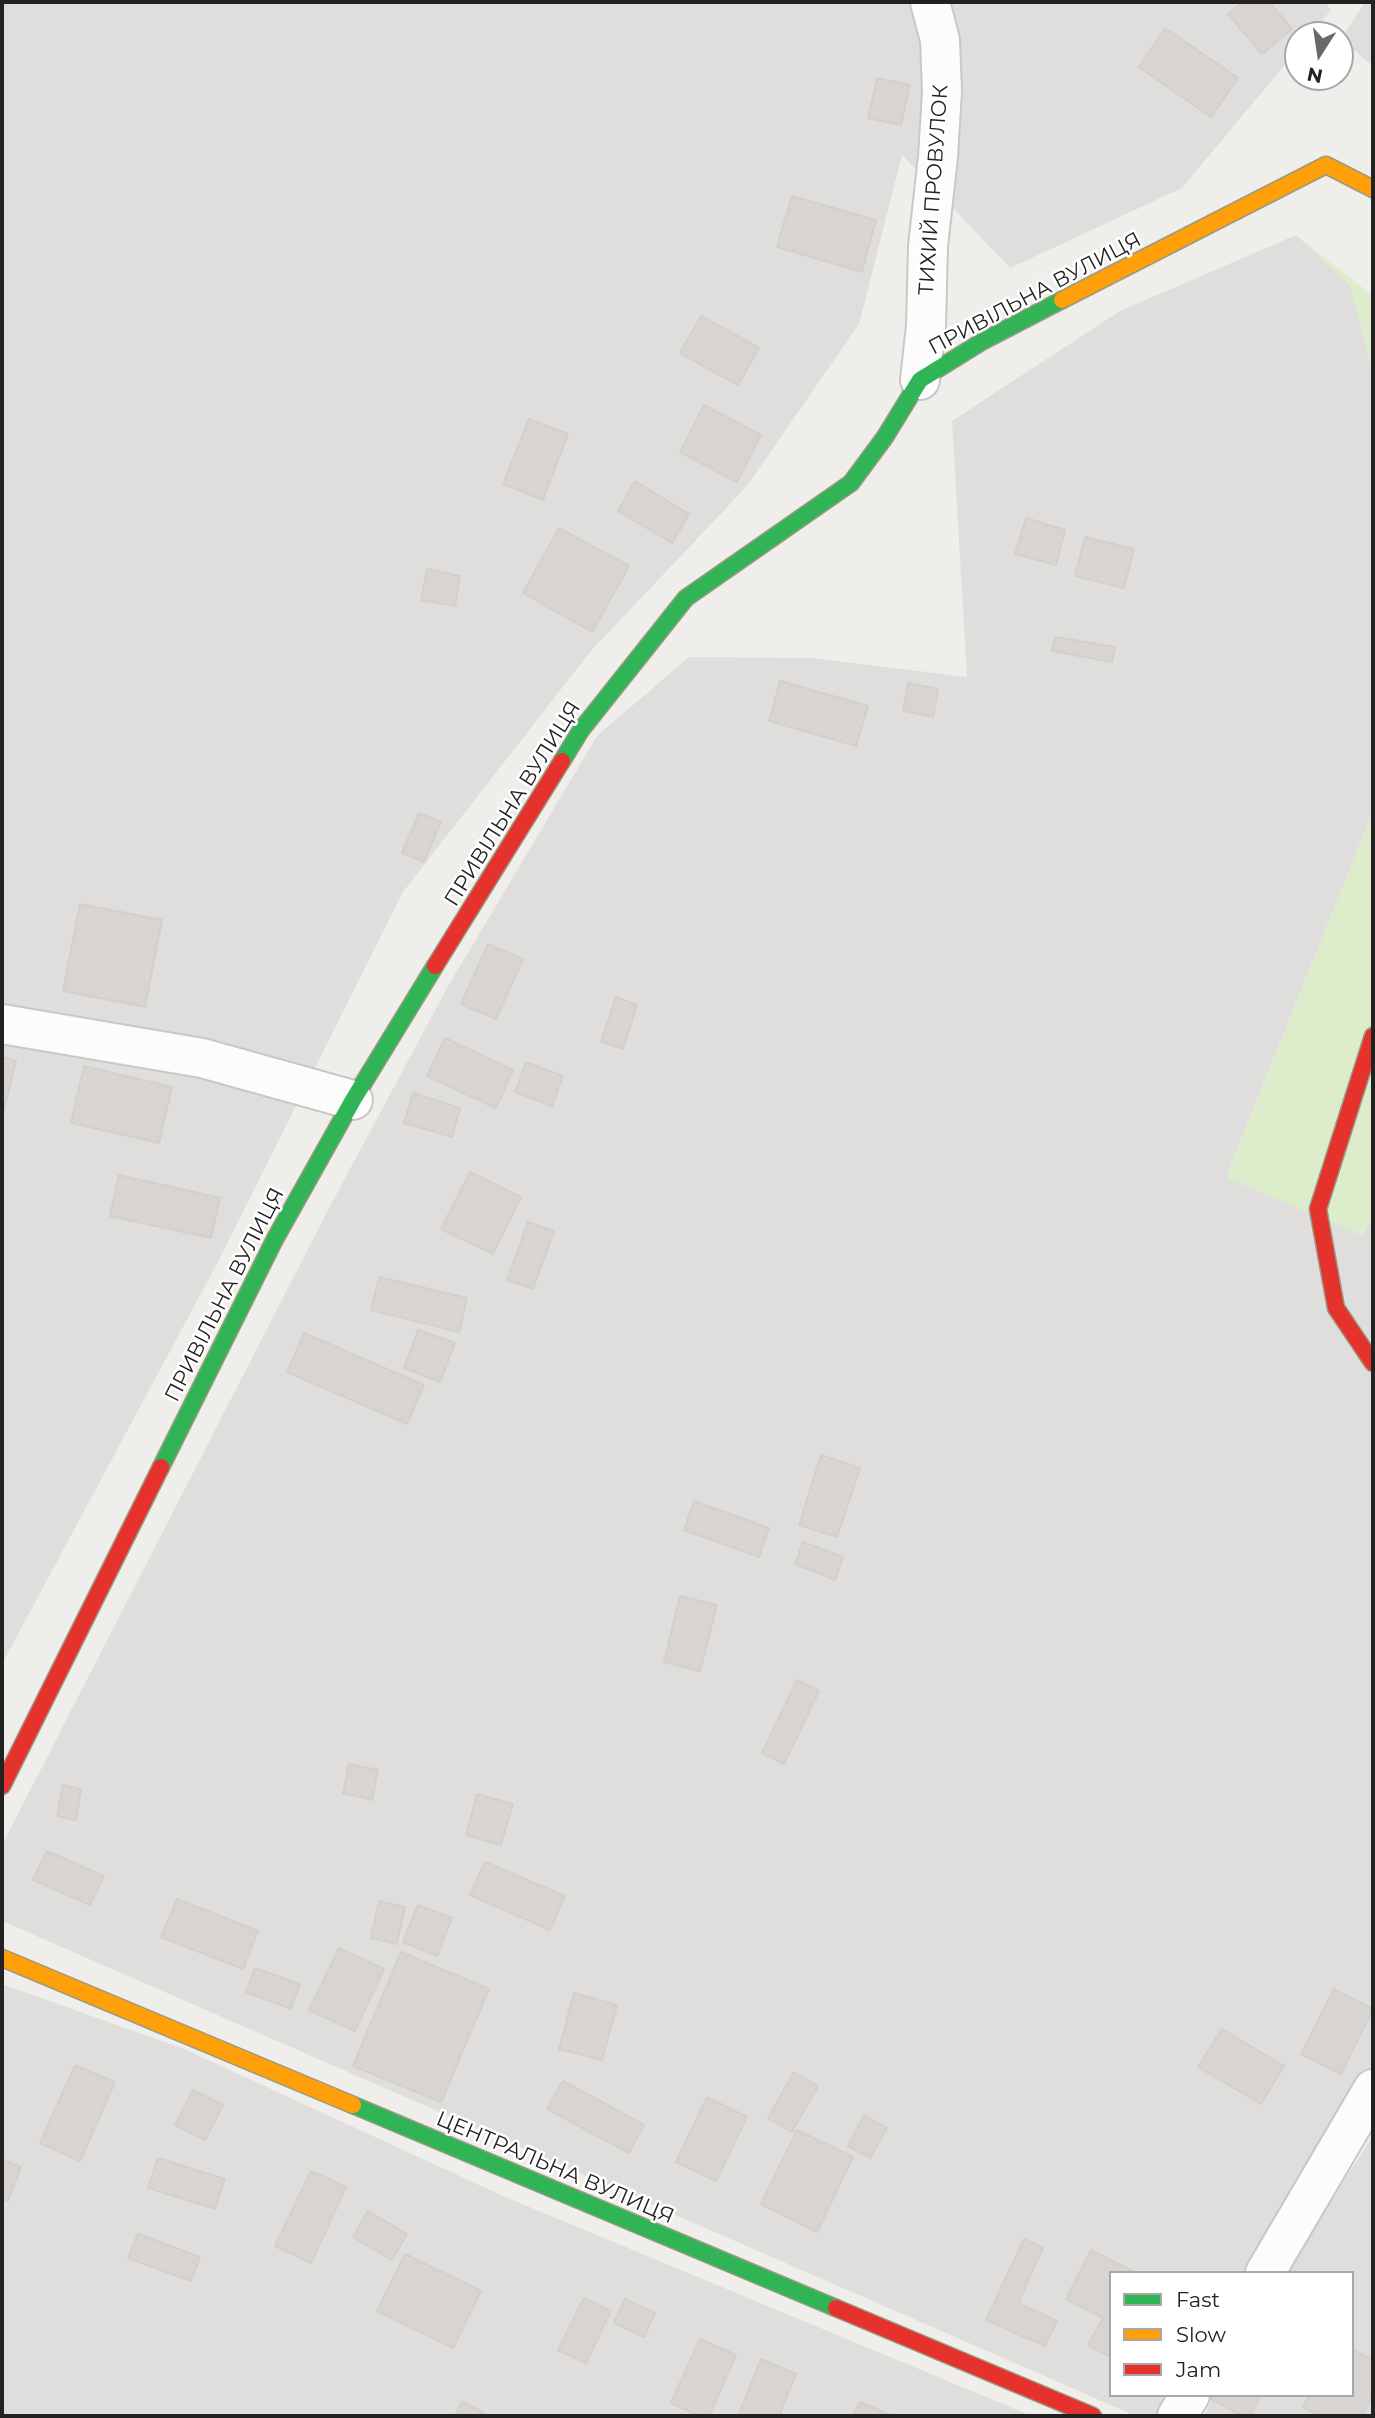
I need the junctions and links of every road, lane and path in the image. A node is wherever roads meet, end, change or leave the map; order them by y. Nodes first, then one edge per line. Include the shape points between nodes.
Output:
1 (930, 2) edge
2 (1373, 189) edge
3 (920, 380) junction
4 (2, 1024) edge
5 (1373, 1036) edge
6 (353, 1100) junction
7 (1373, 1363) edge
8 (2, 1786) edge
9 (2, 1958) edge
10 (1373, 2089) edge
11 (1266, 2271) edge
12 (1189, 2397) edge
13 (1093, 2416) edge
14 (1177, 2416) edge

1 - 3 street, ТИХИЙ ПРОВУЛОК via 940,40 942,91
2 - 3 street, ПРИВІЛЬНА ВУЛИЦЯ via 1326,165 983,341
3 - 6 street, ПРИВІЛЬНА ВУЛИЦЯ via 885,438 851,482 686,598 581,730
4 - 6 street via 202,1058
5 - 7 street via 1318,1209 1336,1308
6 - 8 street, ПРИВІЛЬНА ВУЛИЦЯ via 275,1239
9 - 13 street, ЦЕНТРАЛЬНА ВУЛИЦЯ
10 - 11 street
12 - 14 street

